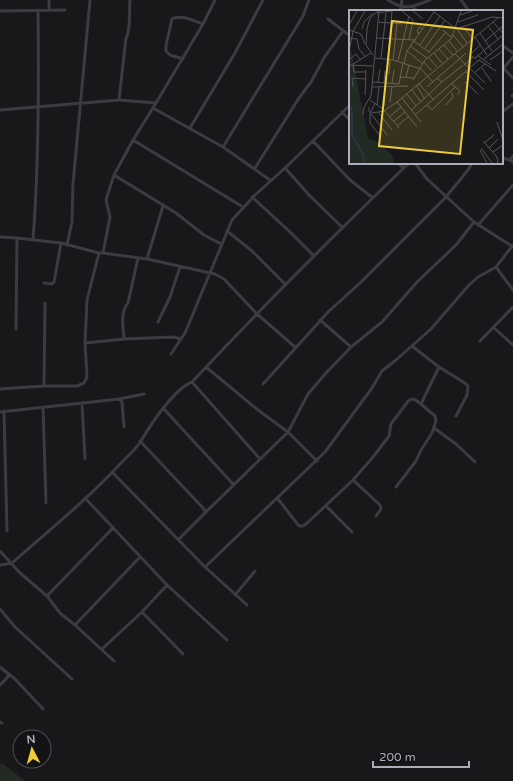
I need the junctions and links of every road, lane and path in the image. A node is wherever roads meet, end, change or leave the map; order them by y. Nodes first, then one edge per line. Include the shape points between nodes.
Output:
1 (49, 0) edge
2 (90, 0) edge
3 (130, 0) edge
4 (215, 0) edge
5 (263, 0) edge
6 (309, 0) edge
7 (388, 0) edge
8 (402, 0) edge
9 (430, 0) edge
10 (461, 0) edge
11 (414, 6) junction
12 (401, 7) junction
13 (0, 10) edge
14 (38, 10) junction
15 (49, 10) junction
16 (65, 10) dead end
17 (400, 10) edge
18 (417, 10) edge
19 (468, 10) edge
20 (328, 19) dead end
21 (203, 24) junction
22 (343, 31) junction
23 (349, 35) edge
24 (503, 46) edge
25 (513, 53) edge
26 (513, 57) edge
27 (182, 59) junction
28 (503, 68) edge
29 (503, 70) edge
30 (513, 78) edge
31 (119, 100) junction
32 (81, 103) junction
33 (156, 103) junction
34 (513, 104) edge
35 (40, 106) junction
36 (349, 106) edge
37 (153, 108) junction
38 (0, 110) edge
39 (503, 111) edge
40 (342, 112) junction
41 (349, 119) edge
42 (190, 128) junction
43 (133, 140) junction
44 (313, 141) junction
45 (223, 147) junction
46 (513, 156) edge
47 (512, 161) edge
48 (398, 164) edge
49 (407, 164) edge
50 (416, 164) edge
51 (471, 164) edge
52 (254, 168) junction
53 (285, 168) junction
54 (404, 168) junction
55 (114, 176) junction
56 (270, 180) junction
57 (513, 185) edge
58 (252, 197) junction
59 (446, 197) junction
60 (373, 198) junction
61 (163, 206) junction
62 (242, 207) junction
63 (474, 222) junction
64 (478, 225) junction
65 (343, 228) junction
66 (227, 231) junction
67 (0, 237) edge
68 (17, 238) junction
69 (33, 240) junction
70 (61, 243) junction
71 (221, 244) junction
72 (67, 245) junction
73 (513, 246) edge
74 (99, 253) junction
75 (103, 253) junction
76 (314, 256) junction
77 (138, 258) junction
78 (147, 259) junction
79 (180, 267) junction
80 (496, 267) junction
81 (210, 273) junction
82 (44, 283) dead end
83 (286, 285) junction
84 (513, 290) edge
85 (45, 303) dead end
86 (513, 307) edge
87 (257, 314) junction
88 (320, 320) junction
89 (158, 322) dead end
90 (494, 328) junction
91 (16, 329) dead end
92 (124, 339) junction
93 (181, 339) junction
94 (480, 341) dead end
95 (85, 343) junction
96 (513, 345) edge
97 (412, 346) junction
98 (295, 347) junction
99 (351, 347) junction
100 (172, 354) dead end
101 (206, 367) junction
102 (439, 367) junction
103 (192, 382) junction
104 (263, 384) dead end
105 (44, 386) junction
106 (0, 390) edge
107 (144, 394) dead end
108 (119, 399) junction
109 (82, 403) junction
110 (421, 404) junction
111 (43, 407) junction
112 (163, 408) junction
113 (2, 412) edge
114 (456, 416) dead end
115 (124, 427) dead end
116 (434, 428) junction
117 (288, 432) junction
118 (140, 442) junction
119 (85, 459) dead end
120 (260, 459) junction
121 (317, 461) junction
122 (475, 462) dead end
123 (112, 472) junction
124 (353, 480) junction
125 (233, 484) junction
126 (396, 487) dead end
127 (85, 498) junction
128 (278, 499) junction
129 (46, 503) dead end
130 (326, 506) junction
131 (206, 512) junction
132 (376, 516) dead end
133 (113, 528) junction
134 (7, 531) dead end
135 (352, 532) dead end
136 (180, 540) junction
137 (0, 551) edge
138 (140, 557) junction
139 (12, 563) junction
140 (0, 565) edge
141 (205, 567) junction
142 (255, 571) dead end
143 (167, 585) junction
144 (235, 595) junction
145 (47, 596) junction
146 (246, 605) dead end
147 (0, 609) edge
148 (142, 612) junction
149 (75, 625) junction
150 (227, 640) dead end
151 (102, 649) junction
152 (183, 654) dead end
153 (114, 661) dead end
154 (0, 667) edge
155 (9, 675) junction
156 (72, 679) dead end
157 (0, 685) edge
158 (43, 709) dead end

1 - 15 street
2 - 32 street
3 - 31 street via 129,29
4 - 21 street
5 - 42 street
6 - 45 street via 303,16
7 - 12 street
8 - 12 street
9 - 11 street
10 - 19 street
11 - 12 street
11 - 18 street
12 - 17 street
13 - 14 street
14 - 15 street
14 - 35 street
15 - 16 street
20 - 22 street
21 - 27 street
21 - 27 street via 184,18 172,19 166,51
22 - 23 street
22 - 52 street
24 - 25 street
26 - 28 street
27 - 33 street
29 - 30 street
31 - 32 street
31 - 33 street
32 - 35 street
32 - 72 street via 72,222
33 - 37 street
34 - 39 street
35 - 38 street
35 - 69 street
36 - 40 street
37 - 42 street
37 - 43 street
40 - 41 street
40 - 44 street
42 - 45 street
43 - 55 street
43 - 62 street
44 - 53 street
44 - 60 street via 350,180
45 - 52 street
46 - 47 street
48 - 54 street
49 - 54 street
50 - 59 street
51 - 59 street
52 - 56 street
53 - 56 street
53 - 65 street
54 - 60 street
55 - 61 street
55 - 75 street via 106,200 110,217
56 - 58 street
57 - 64 street
58 - 62 street
58 - 76 street
59 - 63 street
59 - 88 street
60 - 65 street
61 - 71 street
61 - 78 street
62 - 66 street
63 - 64 street
63 - 99 street via 382,322
64 - 73 street
65 - 76 street
66 - 71 street
66 - 83 street via 252,251
67 - 68 street
68 - 69 street
68 - 91 street
69 - 70 street
70 - 72 street
70 - 82 street via 54,282
71 - 81 street
72 - 74 street
73 - 80 street
74 - 75 street
74 - 95 street via 87,300
75 - 77 street
76 - 83 street
77 - 78 street
77 - 92 street via 128,303 124,307
78 - 79 street
79 - 81 street
79 - 89 street
80 - 84 street
80 - 97 street via 469,285
81 - 87 street via 224,279
81 - 93 street
83 - 87 street
85 - 105 street
86 - 90 street
87 - 98 street
87 - 101 street
88 - 98 street
88 - 99 street
90 - 94 street
90 - 96 street
92 - 93 street
92 - 95 street
93 - 100 street
95 - 105 street via 87,377 84,383 77,386
97 - 102 street
97 - 121 street via 382,371 326,452
98 - 104 street
99 - 117 street via 308,394
101 - 103 street
101 - 117 street
102 - 110 street
102 - 114 street via 468,386 467,395
103 - 112 street via 185,385
103 - 120 street
105 - 106 street
107 - 108 street
108 - 109 street
108 - 115 street via 122,402
109 - 111 street
109 - 119 street
110 - 116 street via 435,416
110 - 124 street via 414,399 409,400 391,424 389,436
111 - 113 street
111 - 129 street
112 - 118 street
112 - 125 street
113 - 134 street
116 - 122 street
116 - 126 street via 416,461
117 - 120 street
117 - 121 street
118 - 123 street
118 - 131 street
120 - 125 street
121 - 128 street
123 - 127 street
123 - 136 street
124 - 130 street
124 - 132 street via 380,505 381,509
125 - 131 street
127 - 133 street
127 - 139 street
128 - 130 street via 299,526 303,526
128 - 141 street
130 - 135 street
131 - 136 street
133 - 138 street
133 - 145 street
136 - 141 street
137 - 139 street
138 - 143 street
138 - 149 street
139 - 140 street
139 - 145 street via 18,572
141 - 144 street
142 - 144 street
143 - 148 street
143 - 150 street
144 - 146 street
145 - 149 street via 60,613
147 - 156 street via 24,636
148 - 151 street
148 - 152 street
149 - 151 street
151 - 153 street
154 - 155 street
155 - 157 street
155 - 158 street

